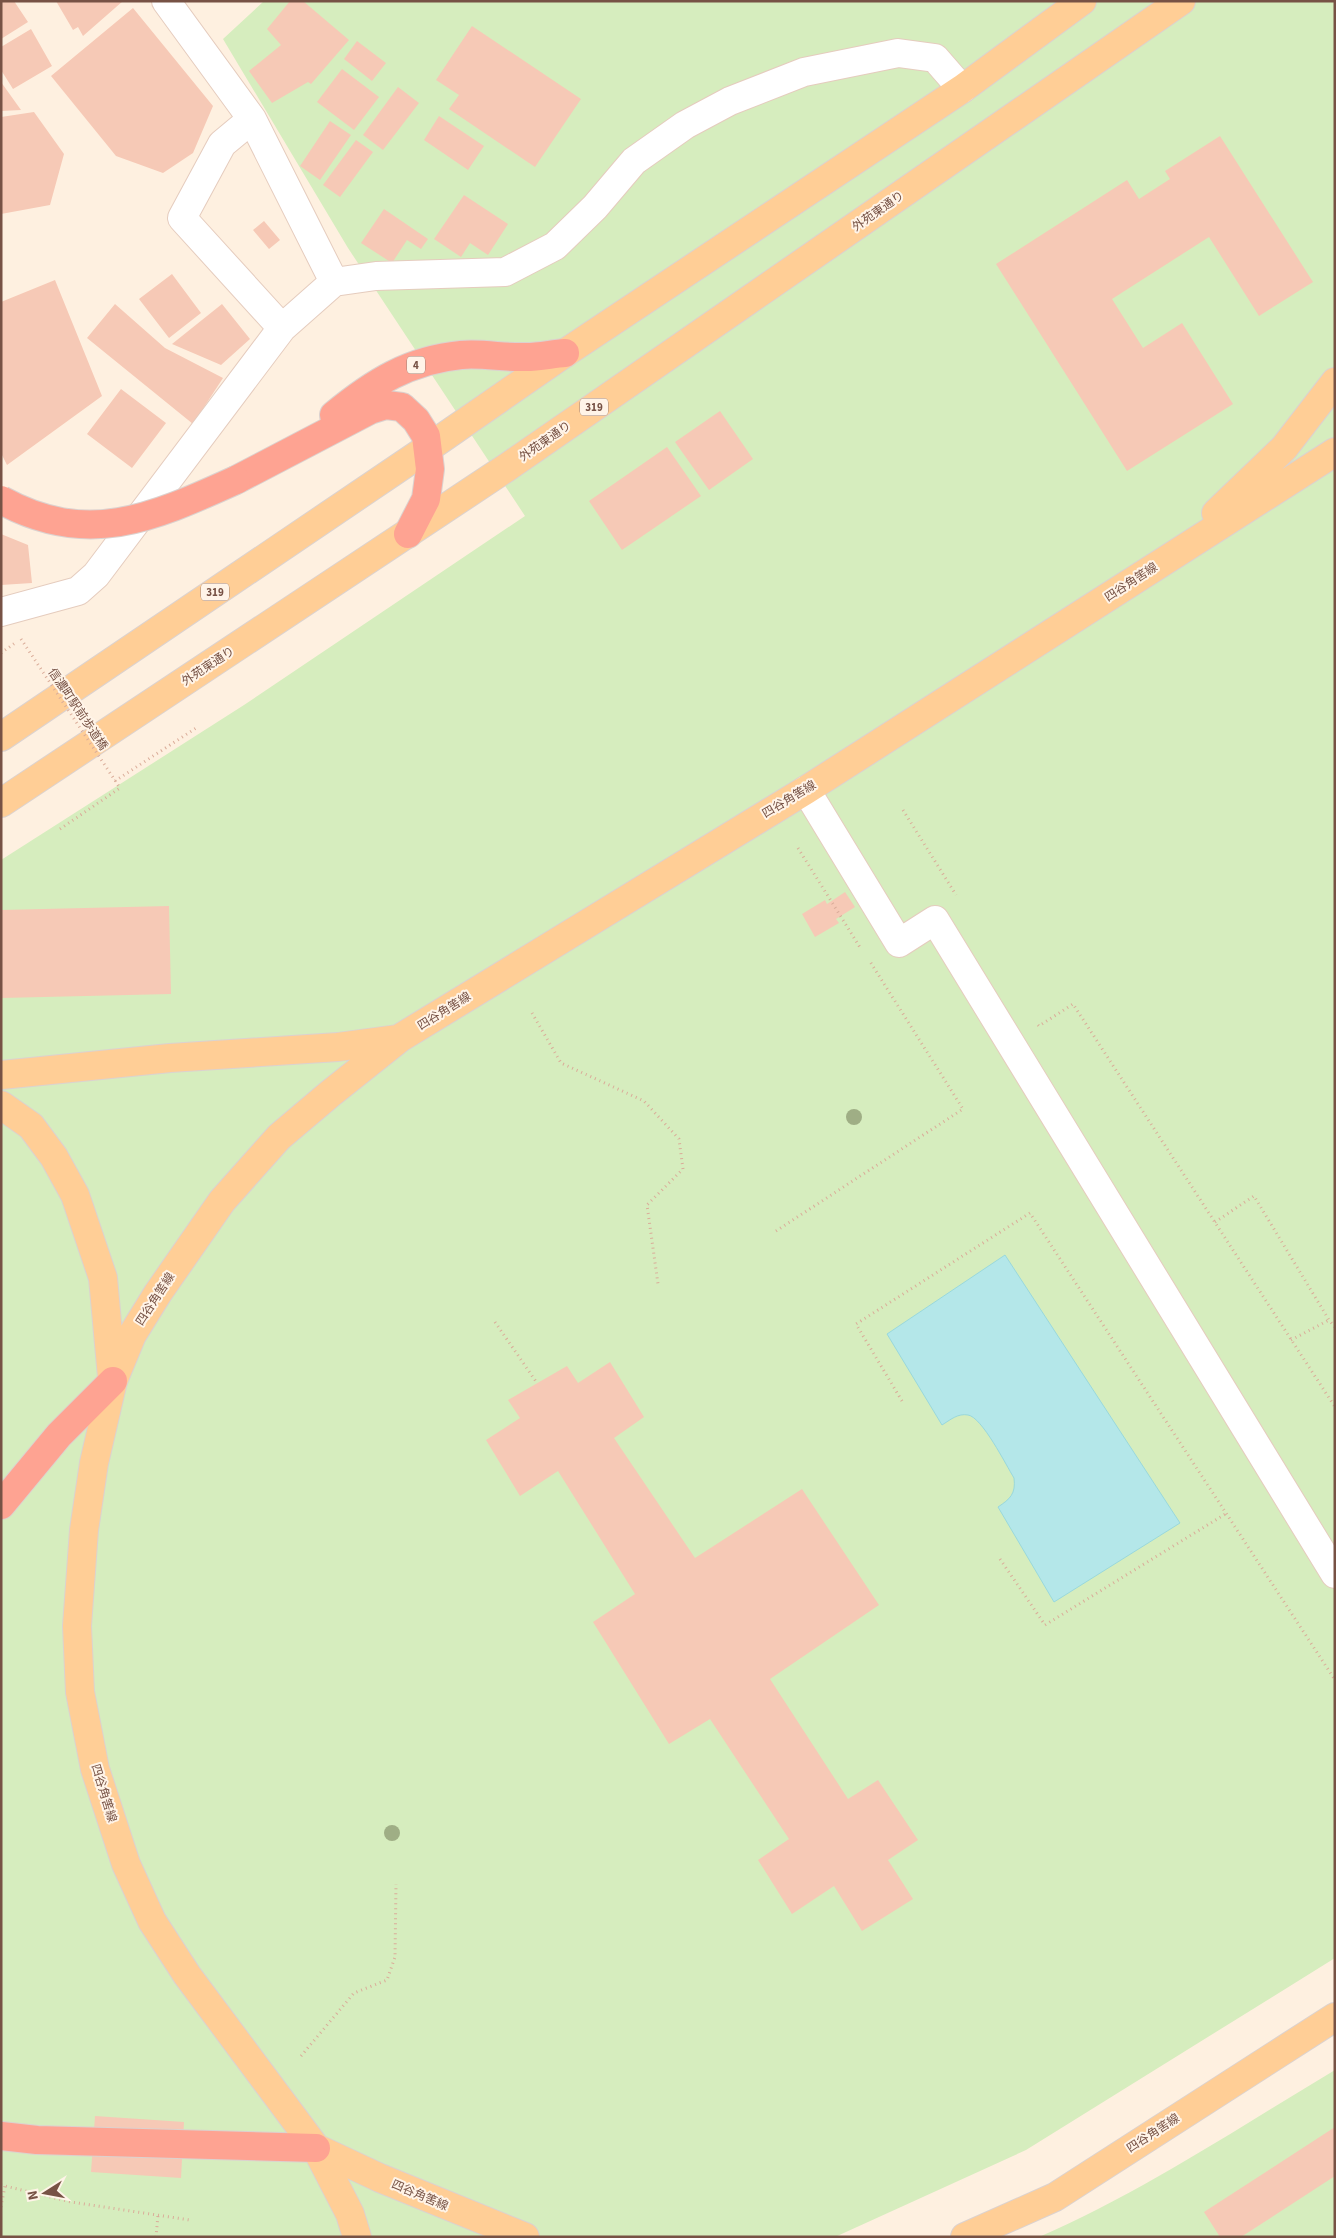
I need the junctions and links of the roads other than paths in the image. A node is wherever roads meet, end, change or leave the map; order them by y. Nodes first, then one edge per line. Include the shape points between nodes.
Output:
1 (166, 1) edge
2 (1082, 1) edge
3 (1181, 1) edge
4 (962, 89) junction
5 (252, 118) junction
6 (334, 282) junction
7 (282, 328) junction
8 (565, 353) junction
9 (1335, 382) edge
10 (428, 448) junction
11 (293, 450) junction
12 (1335, 452) edge
13 (1, 500) edge
14 (408, 534) junction
15 (1174, 554) junction
16 (1, 612) edge
17 (1, 737) edge
18 (806, 790) junction
19 (1, 803) edge
20 (400, 1038) junction
21 (1, 1075) edge
22 (1, 1105) edge
23 (113, 1381) junction
24 (1, 1505) edge
25 (1335, 1574) edge
26 (1335, 2017) edge
27 (1, 2136) edge
28 (316, 2148) junction
29 (357, 2237) edge
30 (525, 2237) edge
31 (964, 2237) edge

1 - 5 street
2 - 4 main road, 319
3 - 14 main road, 外苑東通り / 319
4 - 6 street via 935,58 898,53 804,72 730,101 685,125 634,161 595,207 555,246 505,272 376,276
4 - 8 main road, 319
5 - 6 street
5 - 7 street via 222,144 182,218
6 - 7 street
7 - 16 street via 96,576 78,591
8 - 10 main road, 319
8 - 11 highway, 4 via 526,357 462,355 399,370 365,390
9 - 15 main road, 四谷角筈線 via 1284,448
10 - 11 highway, 4 via 426,436 416,420 402,407 386,405
10 - 14 highway, 4 via 430,469 426,499
10 - 17 main road, 319
11 - 13 highway, 4, bridge via 236,480 150,516 124,522 97,526 68,524 40,517
12 - 15 main road, 四谷角筈線
14 - 19 main road, 外苑東通り / 319
15 - 18 main road, 四谷角筈線
18 - 20 main road, 四谷角筈線
18 - 25 street via 900,943 935,920
20 - 21 main road, 四谷角筈線 via 338,1047 170,1058
20 - 23 main road, 四谷角筈線 via 279,1137 222,1201 132,1335
22 - 23 main road, 四谷角筈線 via 31,1126 54,1157 75,1195 103,1278
23 - 24 highway via 59,1435
23 - 28 main road, 四谷角筈線 via 94,1463 84,1530 77,1626 80,1692 95,1769 126,1864 152,1921 187,1975
26 - 31 main road, 四谷角筈線 via 1055,2197
27 - 28 highway via 37,2140
28 - 29 main road, 四谷角筈線 via 350,2214
28 - 30 main road, 四谷角筈線 via 398,2186

